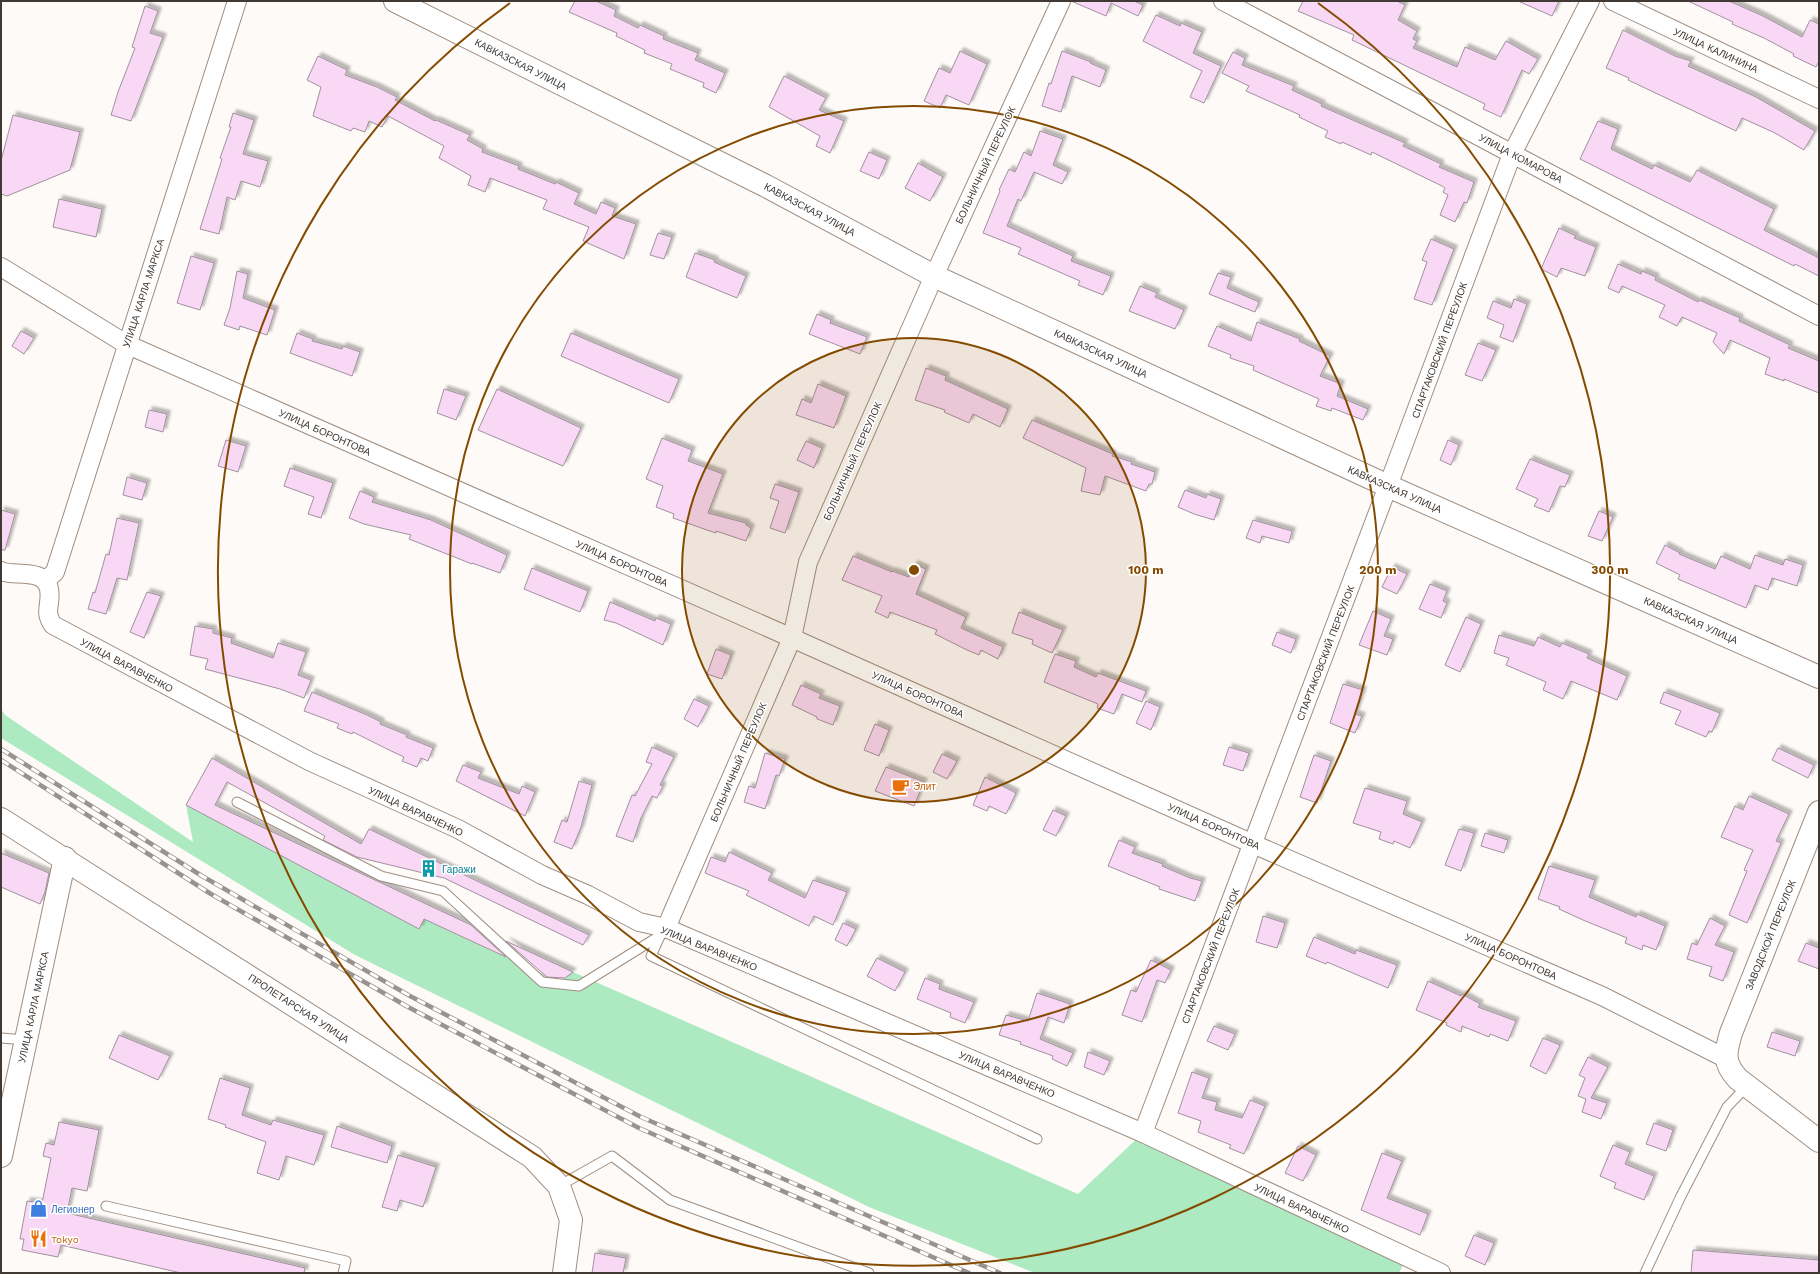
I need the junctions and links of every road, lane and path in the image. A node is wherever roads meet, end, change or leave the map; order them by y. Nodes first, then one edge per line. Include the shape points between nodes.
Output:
1 (237, 1) edge
2 (396, 1) edge
3 (1061, 1) edge
4 (1223, 1) edge
5 (1590, 1) edge
6 (1613, 1) edge
7 (1819, 98) edge
8 (1512, 154) junction
9 (1, 267) edge
10 (934, 276) junction
11 (1819, 316) edge
12 (126, 344) junction
13 (1388, 486) junction
14 (1, 571) edge
15 (45, 582) junction
16 (792, 638) junction
17 (1819, 677) edge
18 (237, 802) dead end
19 (1819, 812) edge
20 (1, 819) edge
21 (1253, 844) junction
22 (65, 858) junction
23 (663, 932) junction
24 (1, 1038) edge
25 (26, 1040) junction
26 (1727, 1059) junction
27 (1747, 1086) junction
28 (1144, 1133) junction
29 (1037, 1139) dead end
30 (1819, 1141) edge
31 (1, 1156) edge
32 (559, 1186) junction
33 (106, 1206) dead end
34 (343, 1273) edge
35 (564, 1273) edge
36 (869, 1273) edge
37 (1441, 1273) edge
38 (1645, 1273) edge

1 - 12 street, УЛИЦА КАРЛА МАРКСА
2 - 10 street, КАВКАЗСКАЯ УЛИЦА via 766,186
3 - 10 street, БОЛЬНИЧНЫЙ ПЕРЕУЛОК
4 - 8 street, УЛИЦА КОМАРОВА
5 - 8 street, СПАРТАКОВСКИЙ ПЕРЕУЛОК
6 - 7 street, УЛИЦА КАЛИНИНА
8 - 11 street, УЛИЦА КОМАРОВА
8 - 13 street, СПАРТАКОВСКИЙ ПЕРЕУЛОК
9 - 12 street, УЛИЦА БОРОНТОВА
10 - 13 street, КАВКАЗСКАЯ УЛИЦА
10 - 16 street, БОЛЬНИЧНЫЙ ПЕРЕУЛОК via 808,562
12 - 15 street, УЛИЦА КАРЛА МАРКСА via 55,572
12 - 16 street, УЛИЦА БОРОНТОВА
13 - 17 street, КАВКАЗСКАЯ УЛИЦА
13 - 21 street, СПАРТАКОВСКИЙ ПЕРЕУЛОК
14 - 15 street via 28,574
15 - 23 street, УЛИЦА ВАРАВЧЕНКО via 49,589 48,618 53,625 308,761 458,829 542,875
16 - 21 street, УЛИЦА БОРОНТОВА
16 - 23 street, БОЛЬНИЧНЫЙ ПЕРЕУЛОК
18 - 23 lane via 381,876 443,891 542,982 579,986
19 - 26 street, ЗАВОДСКОЙ ПЕРЕУЛОК via 1731,1033
20 - 22 street, ПРОЛЕТАРСКАЯ УЛИЦА
21 - 26 street, УЛИЦА БОРОНТОВА via 1602,996
21 - 28 street, СПАРТАКОВСКИЙ ПЕРЕУЛОК
22 - 25 street, УЛИЦА КАРЛА МАРКСА
22 - 32 street, ПРОЛЕТАРСКАЯ УЛИЦА via 532,1157
23 - 28 street, УЛИЦА ВАРАВЧЕНКО
23 - 29 lane via 651,956
24 - 25 lane
25 - 31 street, УЛИЦА КАРЛА МАРКСА
26 - 27 street via 1732,1072
27 - 30 street
27 - 38 lane via 1727,1107
28 - 37 street, УЛИЦА ВАРАВЧЕНКО
32 - 35 street, ПРОЛЕТАРСКАЯ УЛИЦА via 571,1220
32 - 36 lane via 612,1156 670,1200
33 - 34 lane via 346,1261

